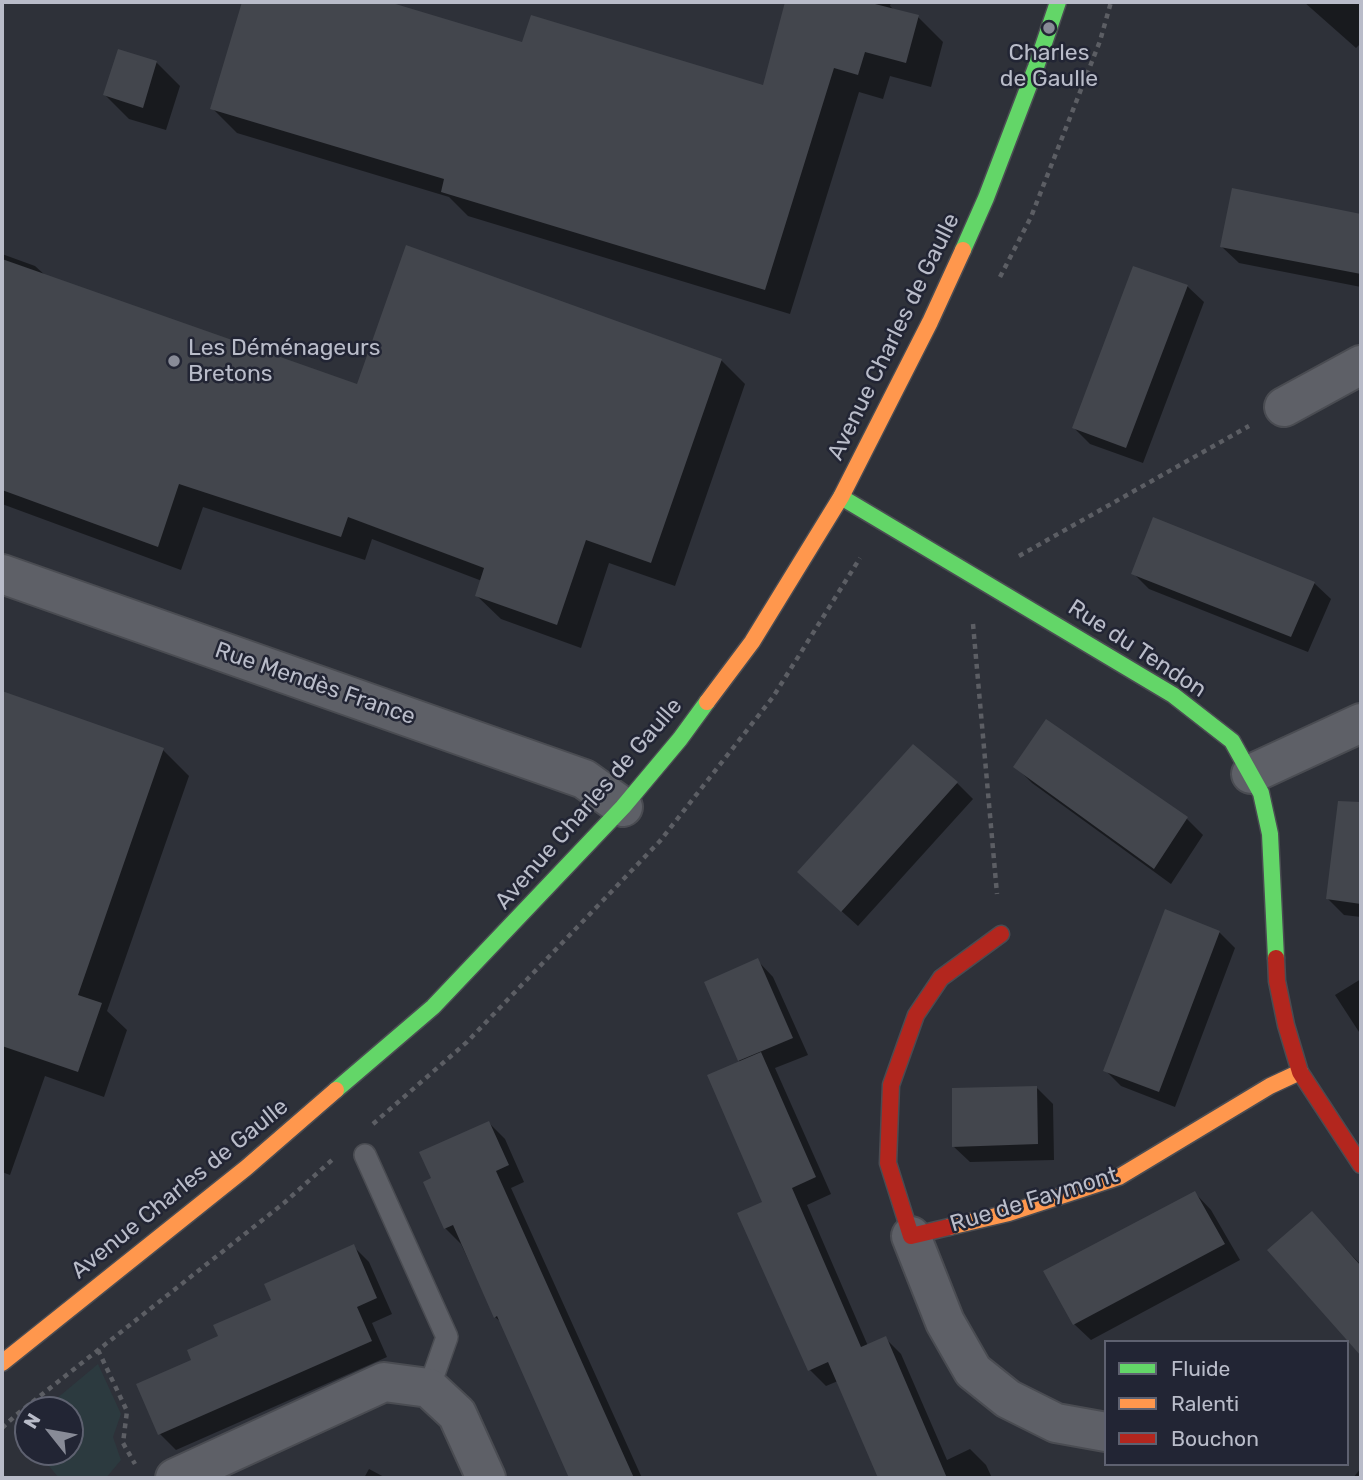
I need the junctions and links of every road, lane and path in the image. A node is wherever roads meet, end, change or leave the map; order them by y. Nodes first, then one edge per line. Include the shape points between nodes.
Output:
1 (1058, 2) edge
2 (1361, 365) edge
3 (1284, 407) dead end
4 (841, 497) junction
5 (2, 574) edge
6 (1361, 723) edge
7 (1251, 774) junction
8 (623, 807) junction
9 (1000, 934) dead end
10 (1300, 1072) junction
11 (365, 1155) dead end
12 (1361, 1165) edge
13 (911, 1237) junction
14 (98, 1350) dead end
15 (2, 1363) edge
16 (429, 1388) junction
17 (1104, 1432) edge
18 (136, 1467) dead end
19 (175, 1478) edge
20 (486, 1478) edge

1 - 4 main road, Avenue Charles de Gaulle via 986,198 930,322
2 - 3 street
4 - 7 main road, Rue du Tendon via 1173,695 1231,741
4 - 8 main road, Avenue Charles de Gaulle via 752,642
5 - 8 street, Rue Mendès France via 584,779
6 - 7 street
7 - 10 main road, Rue du Tendon via 1261,793 1270,834 1277,981
8 - 15 main road, Avenue Charles de Gaulle via 433,1007 246,1168
9 - 13 main road via 941,978 916,1015 891,1085 888,1163
10 - 12 main road, Rue du Tendon
10 - 13 main road, Rue de Faymont via 1119,1177 1009,1213
11 - 16 lane via 447,1337
13 - 17 street via 945,1322 973,1371 1008,1399 1056,1423
14 - 18 path via 127,1411 123,1443
16 - 19 street via 384,1382
16 - 20 street via 457,1414

